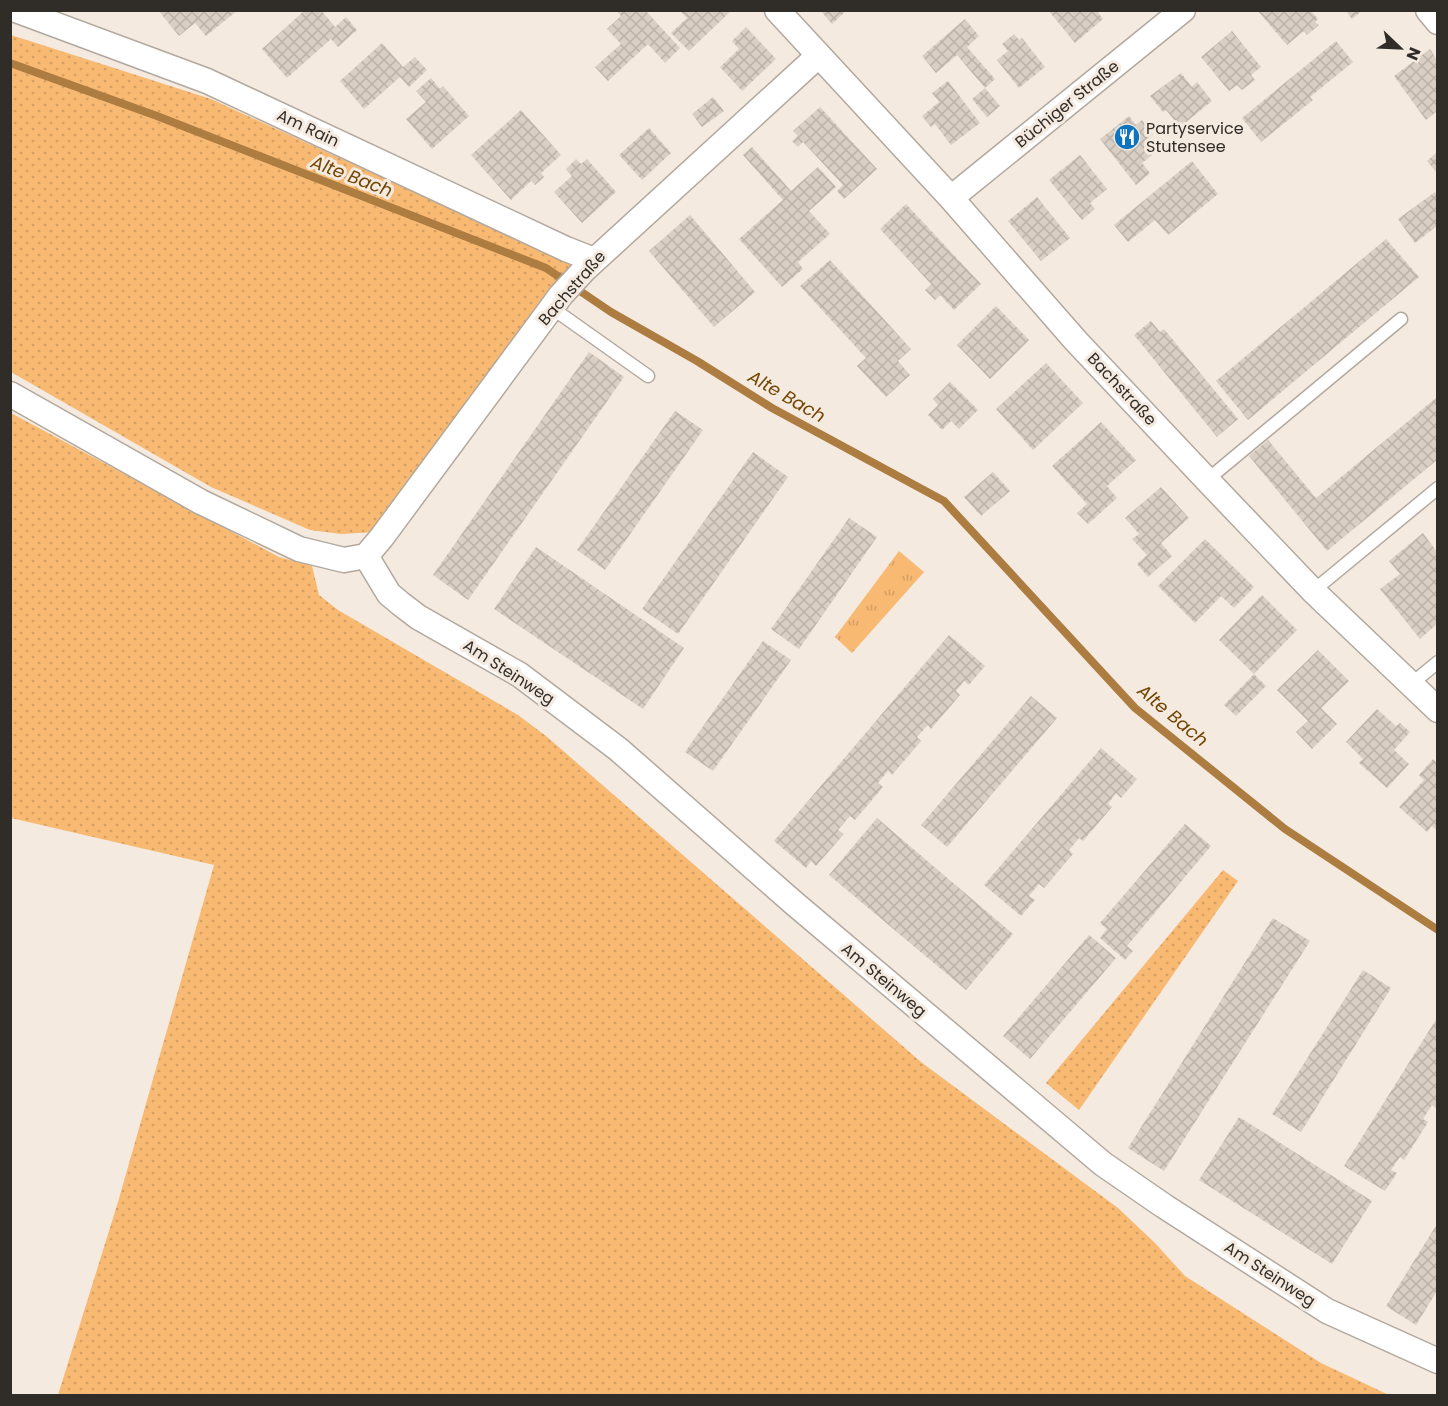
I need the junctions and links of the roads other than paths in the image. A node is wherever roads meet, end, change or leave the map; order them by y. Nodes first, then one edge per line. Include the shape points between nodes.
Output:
1 (16, 10) edge
2 (777, 10) edge
3 (1184, 10) edge
4 (1428, 10) edge
5 (1437, 22) edge
6 (818, 56) junction
7 (951, 198) junction
8 (589, 265) junction
9 (556, 302) junction
10 (1401, 320) dead end
11 (648, 376) dead end
12 (10, 394) edge
13 (1207, 480) junction
14 (1437, 488) edge
15 (366, 556) junction
16 (1313, 591) junction
17 (1437, 662) edge
18 (1410, 685) junction
19 (1437, 710) edge
20 (1437, 1361) edge

1 - 8 street, Am Rain via 207,81 566,249
2 - 6 street, Bachstraße
3 - 7 street, Büchiger Straße
4 - 5 street
6 - 7 street, Bachstraße
6 - 8 street, Bachstraße
7 - 13 street, Bachstraße via 1076,341
8 - 9 street, Bachstraße
9 - 11 lane
9 - 15 street, Bachstraße
10 - 13 lane
12 - 15 street via 201,502 298,549 344,560
13 - 16 street, Bachstraße
14 - 16 lane
15 - 20 street, Am Steinweg via 389,594 401,604 520,675 618,749 1103,1164 1328,1311
16 - 18 street, Bachstraße
17 - 18 lane
18 - 19 street, Bachstraße

